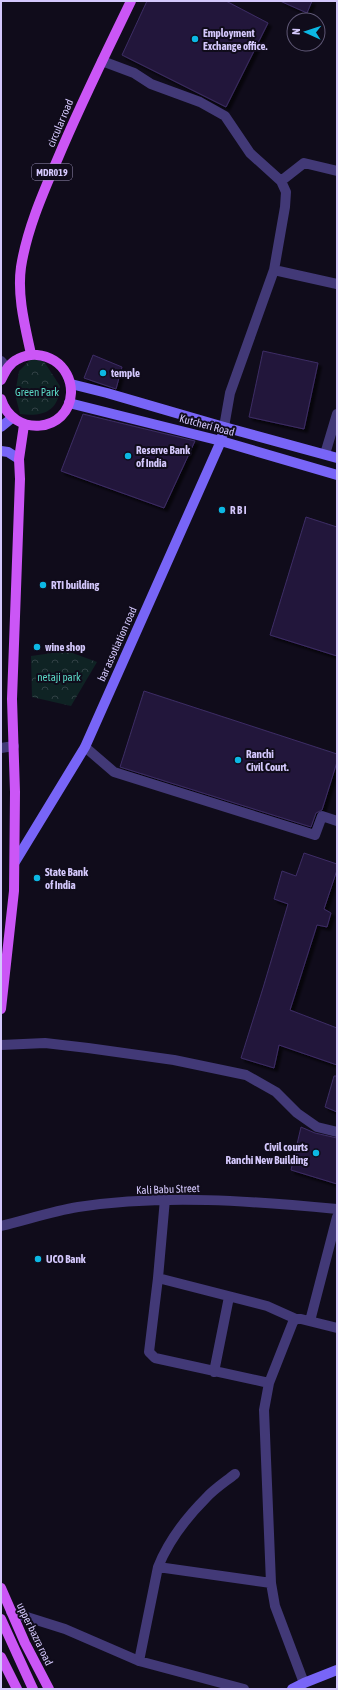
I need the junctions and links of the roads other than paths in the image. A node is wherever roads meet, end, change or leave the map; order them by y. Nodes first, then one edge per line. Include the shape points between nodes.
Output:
1 (131, 1) edge
2 (102, 61) junction
3 (337, 171) edge
4 (281, 181) junction
5 (274, 270) junction
6 (337, 284) edge
7 (31, 354) junction
8 (4, 364) edge
9 (1, 380) edge
10 (71, 384) junction
11 (1, 399) edge
12 (69, 403) junction
13 (337, 414) edge
14 (12, 418) junction
15 (24, 425) junction
16 (1, 427) edge
17 (224, 427) junction
18 (222, 441) junction
19 (1, 451) edge
20 (325, 454) junction
21 (337, 458) edge
22 (19, 459) junction
23 (337, 475) edge
24 (14, 746) junction
25 (85, 747) junction
26 (1, 748) edge
27 (337, 821) edge
28 (15, 862) junction
29 (1, 1009) edge
30 (1, 1045) edge
31 (337, 1132) edge
32 (165, 1199) junction
33 (337, 1209) edge
34 (337, 1217) edge
35 (1, 1226) edge
36 (158, 1278) junction
37 (229, 1297) junction
38 (296, 1319) junction
39 (310, 1321) junction
40 (337, 1328) edge
41 (214, 1372) junction
42 (269, 1383) junction
43 (235, 1474) dead end
44 (158, 1567) junction
45 (271, 1583) junction
46 (1, 1588) edge
47 (11, 1612) junction
48 (1, 1619) edge
49 (1, 1657) edge
50 (139, 1661) junction
51 (337, 1670) edge
52 (297, 1687) edge
53 (17, 1689) edge
54 (33, 1689) edge
55 (48, 1689) edge
56 (244, 1689) edge

1 - 2 main road, circular road / MDR019
2 - 4 street via 134,73 158,87 200,102 225,116 250,153
2 - 7 main road, circular road / MDR019 via 84,95 41,198 27,240 21,268 20,293
3 - 4 street via 304,163
4 - 5 street via 286,192 285,207
5 - 6 street
5 - 17 street via 230,393
7 - 8 main road
7 - 10 main road via 44,355 57,361 66,371
8 - 9 main road
10 - 12 main road
10 - 17 main road
11 - 14 main road via 3,407
12 - 15 main road via 62,415 51,423 38,427
12 - 18 main road, Kutcheri Road
13 - 20 street
14 - 15 main road
14 - 16 main road
15 - 22 main road
17 - 18 main road, bar assotiation road
17 - 20 main road
18 - 23 main road, Kutcheri Road
18 - 25 main road, bar assotiation road
19 - 22 main road
20 - 21 main road
22 - 24 main road via 12,699
24 - 26 street
24 - 28 main road
25 - 27 street via 114,772 315,835 322,816
25 - 28 main road, bar assotiation road
28 - 29 main road via 9,948
30 - 31 street via 45,1043 88,1048 174,1060 246,1075 276,1092 297,1113 317,1127
32 - 33 street, Kali Babu Street via 276,1203
32 - 35 street, Kali Babu Street via 76,1208
32 - 36 street
34 - 39 street
36 - 37 street
36 - 41 street via 149,1352 155,1358
37 - 38 street via 267,1306
37 - 41 street
38 - 39 street
38 - 42 street via 290,1328
39 - 40 street
41 - 42 street
42 - 45 street via 263,1418
43 - 44 street via 206,1498 170,1543
44 - 45 street
44 - 50 street
45 - 52 street
46 - 47 main road, upper bazra road
47 - 50 street via 65,1629
47 - 55 main road, upper bazra road
48 - 54 main road
49 - 53 main road
50 - 56 street
51 - 52 main road

